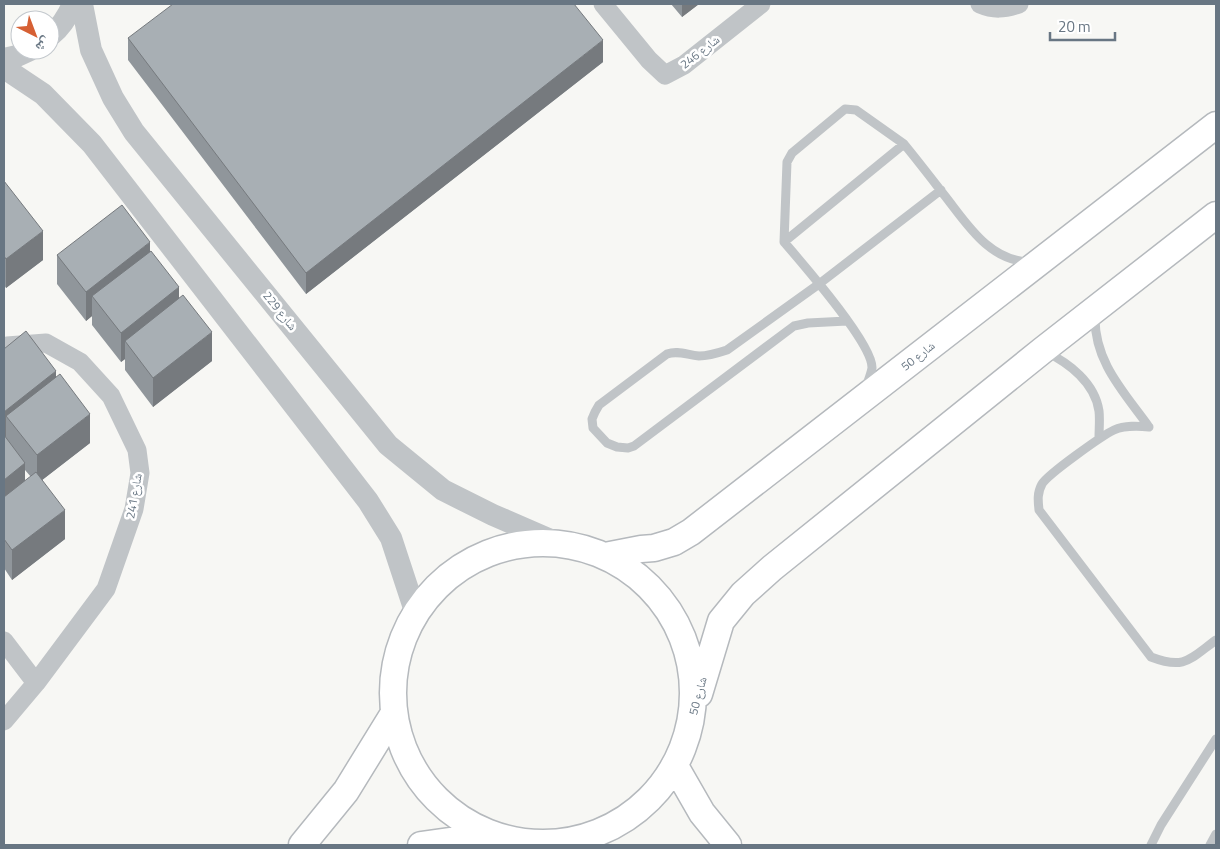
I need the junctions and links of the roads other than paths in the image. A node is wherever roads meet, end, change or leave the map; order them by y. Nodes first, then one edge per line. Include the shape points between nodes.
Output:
1 (73, 4) edge
2 (82, 4) edge
3 (603, 4) edge
4 (761, 4) edge
5 (980, 4) edge
6 (1019, 4) edge
7 (60, 26) edge
8 (4, 68) edge
9 (1216, 125) edge
10 (904, 144) junction
11 (940, 190) junction
12 (1216, 215) edge
13 (784, 242) junction
14 (1038, 262) junction
15 (819, 284) junction
16 (1095, 310) junction
17 (847, 321) junction
18 (4, 348) edge
19 (1043, 350) junction
20 (860, 402) junction
21 (1099, 438) junction
22 (560, 544) junction
23 (605, 556) junction
24 (416, 614) junction
25 (1216, 640) edge
26 (4, 641) edge
27 (36, 684) junction
28 (394, 714) junction
29 (4, 721) edge
30 (691, 724) junction
31 (1216, 738) edge
32 (675, 766) junction
33 (1216, 834) edge
34 (492, 835) junction
35 (558, 844) edge
36 (302, 845) edge
37 (421, 845) edge
38 (728, 845) edge
39 (1150, 845) edge
40 (1210, 845) edge

1 - 7 street
2 - 22 street, شارع 229 via 91,50 113,98 134,132 388,445 443,490
3 - 4 street, شارع 246 via 665,75 684,65
5 - 6 street via 1006,9
8 - 24 street via 43,94 92,144 368,501 391,538
9 - 14 main road, شارع 50
10 - 11 lane
10 - 13 lane
10 - 13 lane via 856,110 840,112 788,157
11 - 14 lane via 975,234 994,251 1008,258
11 - 15 lane
12 - 16 main road, شارع 50
13 - 15 lane
14 - 20 main road, شارع 50
15 - 17 lane
15 - 17 lane via 727,350 698,356 667,354 599,405 592,419 593,428 611,446 634,446 794,326
16 - 19 main road, شارع 50
16 - 21 lane via 1098,343 1107,368 1149,427 1116,429
17 - 20 lane via 866,350 872,368
18 - 27 street, شارع 241 via 46,343 80,362 111,396 137,450 140,473 134,510 106,590
19 - 21 lane via 1058,357 1084,379 1099,410
19 - 30 main road, شارع 50 via 743,594 721,621
20 - 23 main road, شارع 50 via 691,532 654,548
21 - 25 lane via 1043,483 1038,495 1039,510 1151,657 1169,664 1186,662
22 - 23 main road
22 - 24 main road via 532,543 504,548 478,558 447,579
23 - 30 main road via 647,584 677,624 693,673
24 - 28 main road via 401,645 393,679
26 - 27 street
27 - 29 street, شارع 241
28 - 34 main road via 411,766 426,788 468,824
28 - 36 main road via 346,791
30 - 32 main road
31 - 39 lane
32 - 35 main road via 644,805 624,820 602,832
32 - 38 main road via 702,813
33 - 40 lane
34 - 35 main road
34 - 37 main road

